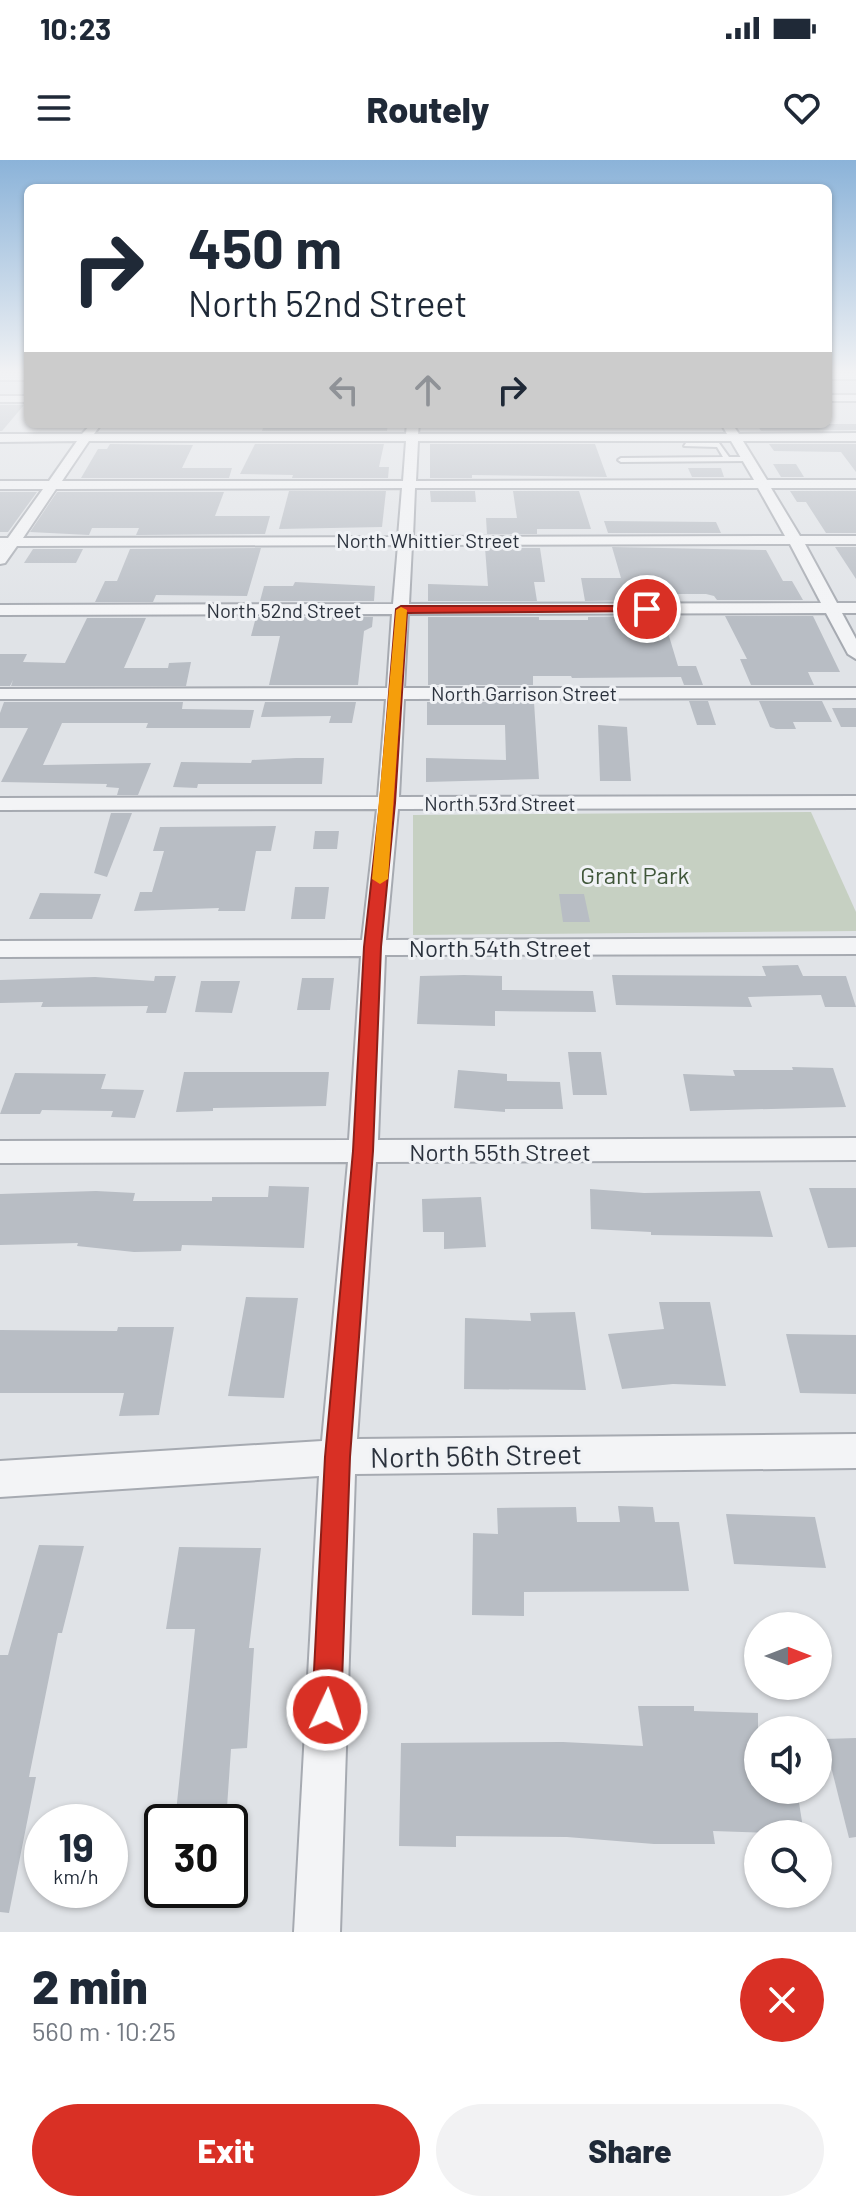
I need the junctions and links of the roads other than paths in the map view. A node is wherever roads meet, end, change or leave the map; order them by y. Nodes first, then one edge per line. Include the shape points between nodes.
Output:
1 (73, 456) edge
2 (411, 456) edge
3 (725, 456) edge
4 (745, 456) edge
5 (727, 459) junction
6 (747, 459) junction
7 (621, 460) dead end
8 (761, 484) junction
9 (856, 484) edge
10 (0, 485) edge
11 (52, 485) junction
12 (410, 485) junction
13 (407, 540) junction
14 (795, 540) junction
15 (856, 540) edge
16 (6, 542) edge
17 (0, 560) edge
18 (856, 608) edge
19 (401, 609) junction
20 (830, 609) junction
21 (0, 610) edge
22 (856, 654) edge
23 (856, 693) edge
24 (0, 694) edge
25 (394, 694) junction
26 (856, 802) edge
27 (388, 803) junction
28 (0, 804) edge
29 (856, 946) edge
30 (373, 947) junction
31 (0, 949) edge
32 (856, 1149) edge
33 (363, 1151) junction
34 (0, 1152) edge
35 (856, 1451) edge
36 (338, 1457) junction
37 (0, 1479) edge
38 (317, 1932) edge

1 - 11 street
2 - 12 street
3 - 5 lane
4 - 6 street
5 - 6 lane
5 - 7 lane
6 - 8 street
8 - 9 street
8 - 12 street
8 - 14 street
10 - 11 street
11 - 12 street
11 - 16 street
12 - 13 street
13 - 14 street, North Whittier Street
13 - 16 street, North Whittier Street
13 - 19 street
14 - 15 street, North Whittier Street
14 - 20 street
16 - 17 street
18 - 20 street, North 52nd Street
19 - 20 street, North 52nd Street
19 - 21 street, North 52nd Street
19 - 25 street
20 - 22 street
23 - 25 street, North Garrison Street
24 - 25 street, North Garrison Street
25 - 27 street
26 - 27 street, North 53rd Street
27 - 28 street, North 53rd Street
27 - 30 street
29 - 30 street, North 54th Street
30 - 31 street, North 54th Street
30 - 33 street
32 - 33 street, North 55th Street
33 - 34 street, North 55th Street
33 - 36 street
35 - 36 street, North 56th Street
36 - 37 street, North 56th Street
36 - 38 street

